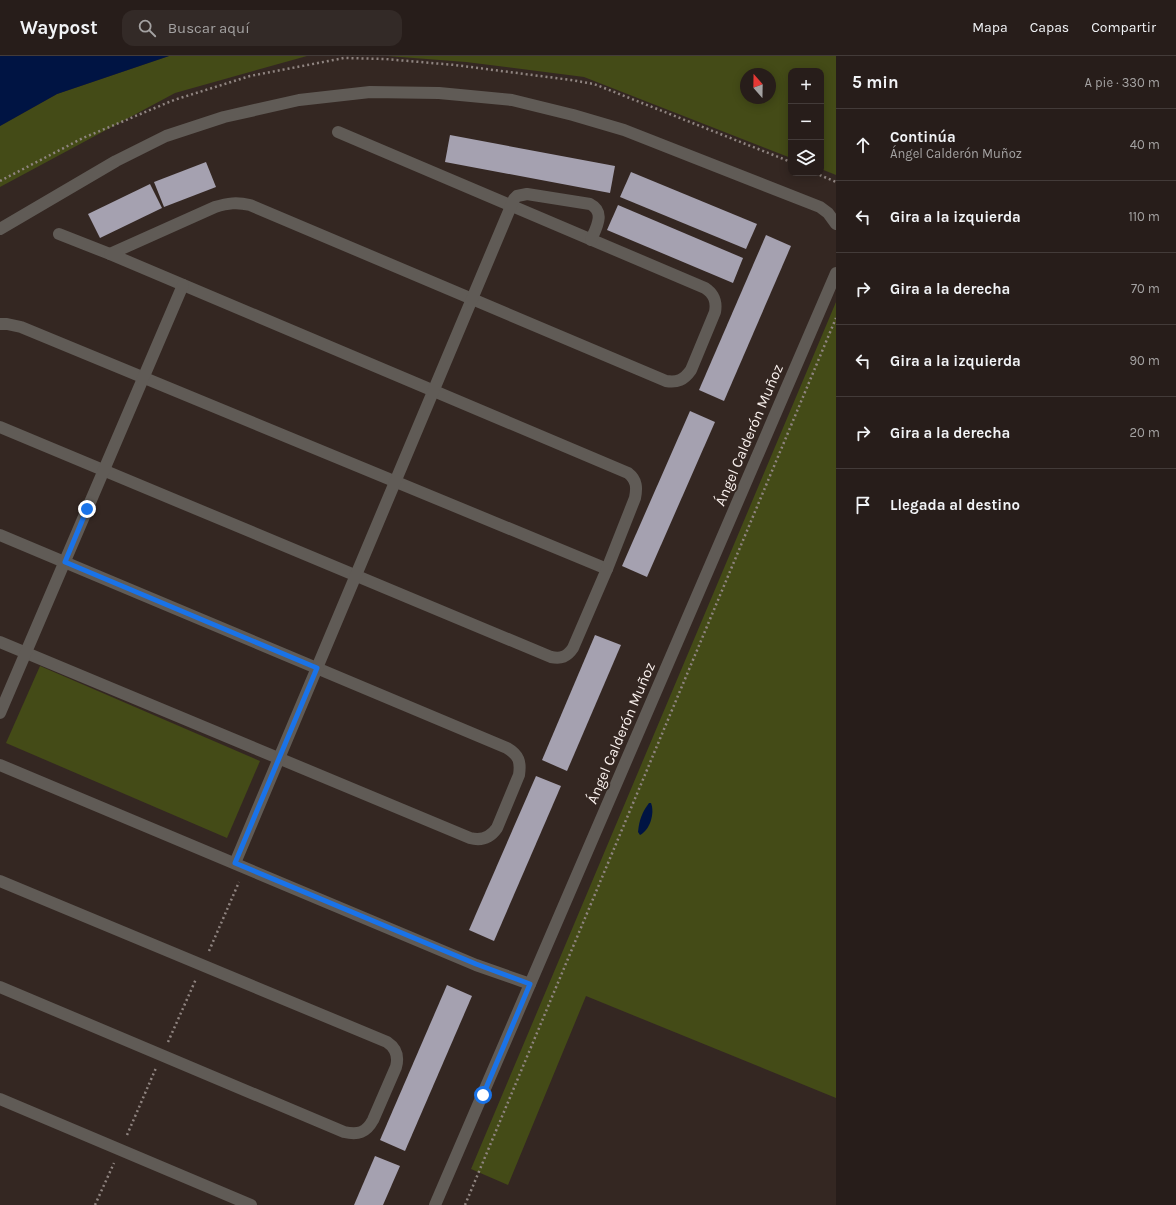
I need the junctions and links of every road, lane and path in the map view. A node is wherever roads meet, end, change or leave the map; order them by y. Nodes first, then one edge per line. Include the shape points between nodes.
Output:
1 (338, 132) dead end
2 (823, 176) edge
3 (836, 182) edge
4 (511, 206) junction
5 (836, 224) edge
6 (0, 229) edge
7 (59, 234) dead end
8 (591, 240) junction
9 (110, 254) junction
10 (836, 273) edge
11 (183, 285) junction
12 (472, 300) junction
13 (836, 318) edge
14 (0, 324) edge
15 (143, 377) junction
16 (434, 390) junction
17 (0, 427) edge
18 (104, 470) junction
19 (395, 482) junction
20 (0, 535) edge
21 (65, 562) junction
22 (607, 569) junction
23 (356, 575) junction
24 (0, 642) edge
25 (26, 653) junction
26 (317, 668) junction
27 (0, 713) edge
28 (279, 758) junction
29 (0, 764) edge
30 (240, 866) junction
31 (0, 881) edge
32 (202, 965) junction
33 (530, 984) junction
34 (0, 987) edge
35 (162, 1055) junction
36 (0, 1099) edge
37 (120, 1150) junction
38 (96, 1205) edge
39 (251, 1205) edge
40 (435, 1205) edge
41 (465, 1205) edge

1 - 4 street
2 - 3 path
4 - 8 street
4 - 8 street via 517,196 527,194 590,204 598,211 600,217
4 - 12 street
5 - 6 street via 820,207 624,130 573,115 512,100 439,93 370,92 299,100 224,117 166,136 116,160
7 - 9 street
8 - 12 street via 705,288 715,297 716,305 712,320 691,370 680,381 666,381
9 - 11 street
9 - 12 street via 215,207 239,202
10 - 33 street, Ángel Calderón Muñoz
11 - 15 street
11 - 16 street
12 - 16 street
13 - 41 path
14 - 15 street via 22,327
15 - 18 street
15 - 19 street
16 - 19 street
16 - 22 street via 633,477 636,483 635,498
17 - 18 street
18 - 21 street
18 - 23 street
19 - 22 street
19 - 23 street
20 - 21 street
21 - 25 street
21 - 26 street
22 - 23 street via 573,648 564,657 558,658
23 - 26 street
24 - 25 street
25 - 27 street
25 - 28 street
26 - 28 street
26 - 28 street via 515,753 519,760 519,775 497,828 486,838 470,838
28 - 30 street
29 - 30 street
30 - 32 path
30 - 33 street
31 - 32 street
32 - 35 path
32 - 35 street via 392,1046 398,1060 373,1120 369,1128 363,1132 344,1132
33 - 40 street, Ángel Calderón Muñoz
34 - 35 street
35 - 37 path
36 - 37 street
37 - 38 path
37 - 39 street

